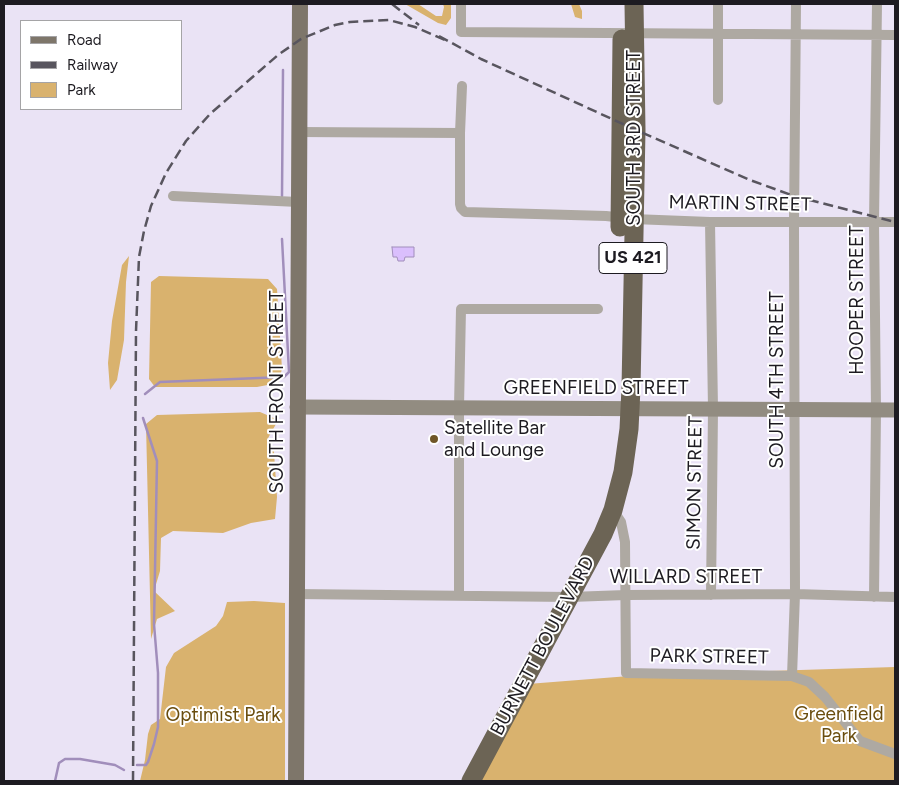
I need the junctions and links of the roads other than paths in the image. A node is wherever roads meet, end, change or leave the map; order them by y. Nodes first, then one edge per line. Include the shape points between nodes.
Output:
1 (300, 4) edge
2 (461, 4) edge
3 (622, 4) edge
4 (634, 4) edge
5 (718, 4) edge
6 (796, 4) edge
7 (877, 4) edge
8 (628, 33) junction
9 (718, 34) junction
10 (796, 34) junction
11 (876, 35) junction
12 (895, 35) edge
13 (462, 86) dead end
14 (718, 100) dead end
15 (299, 132) junction
16 (460, 133) junction
17 (174, 196) dead end
18 (298, 202) junction
19 (627, 218) junction
20 (710, 222) junction
21 (794, 222) junction
22 (874, 222) junction
23 (895, 222) edge
24 (598, 309) dead end
25 (297, 407) junction
26 (459, 407) junction
27 (624, 408) junction
28 (713, 409) junction
29 (795, 409) junction
30 (876, 410) junction
31 (895, 410) edge
32 (613, 510) junction
33 (296, 594) junction
34 (795, 594) junction
35 (459, 595) junction
36 (626, 595) junction
37 (711, 595) junction
38 (570, 597) junction
39 (874, 597) junction
40 (895, 597) edge
41 (792, 676) junction
42 (895, 754) edge
43 (296, 781) edge
44 (471, 781) edge

1 - 15 main road, SOUTH FRONT STREET
2 - 8 street via 460,32
3 - 8 highway, SOUTH 3RD STREET / US 421
4 - 8 highway, SOUTH 3RD STREET / US 421
5 - 9 street
6 - 10 street, SOUTH 4TH STREET
7 - 11 street, HOOPER STREET
8 - 9 street
8 - 19 highway, SOUTH 3RD STREET / US 421 via 636,130
9 - 10 street
9 - 14 street
10 - 11 street
10 - 21 street, SOUTH 4TH STREET
11 - 12 street
11 - 22 street, HOOPER STREET
13 - 16 street
15 - 16 street
15 - 18 main road, SOUTH FRONT STREET
16 - 19 street, MARTIN STREET via 460,204 465,212
17 - 18 street
18 - 25 main road, SOUTH FRONT STREET
19 - 20 street, MARTIN STREET
19 - 27 highway, SOUTH 3RD STREET / US 421
20 - 21 street, MARTIN STREET
20 - 28 street, SIMON STREET
21 - 22 street, MARTIN STREET
21 - 29 street, SOUTH 4TH STREET
22 - 23 street, MARTIN STREET
22 - 30 street, HOOPER STREET
24 - 26 street via 461,309
25 - 26 street, GREENFIELD STREET
25 - 33 main road, SOUTH FRONT STREET
26 - 27 street, GREENFIELD STREET
26 - 35 street
27 - 28 street, GREENFIELD STREET
27 - 32 highway, SOUTH 3RD STREET / US 421 via 624,472
28 - 29 street, GREENFIELD STREET
28 - 37 street, SIMON STREET
29 - 30 street, GREENFIELD STREET
29 - 34 street, SOUTH 4TH STREET
30 - 31 street, GREENFIELD STREET
30 - 39 street, HOOPER STREET
32 - 36 street via 625,542
32 - 38 highway, BURNETT BOULEVARD / US 421
33 - 35 street, WILLARD STREET
33 - 43 main road, SOUTH FRONT STREET
34 - 37 street, WILLARD STREET
34 - 39 street, WILLARD STREET
34 - 41 street, SOUTH 4TH STREET
35 - 38 street, WILLARD STREET
36 - 37 street, WILLARD STREET
36 - 38 street, WILLARD STREET
36 - 41 street, PARK STREET via 626,673
38 - 44 highway, BURNETT BOULEVARD / US 421
39 - 40 street, WILLARD STREET
41 - 42 street via 809,682 864,743

